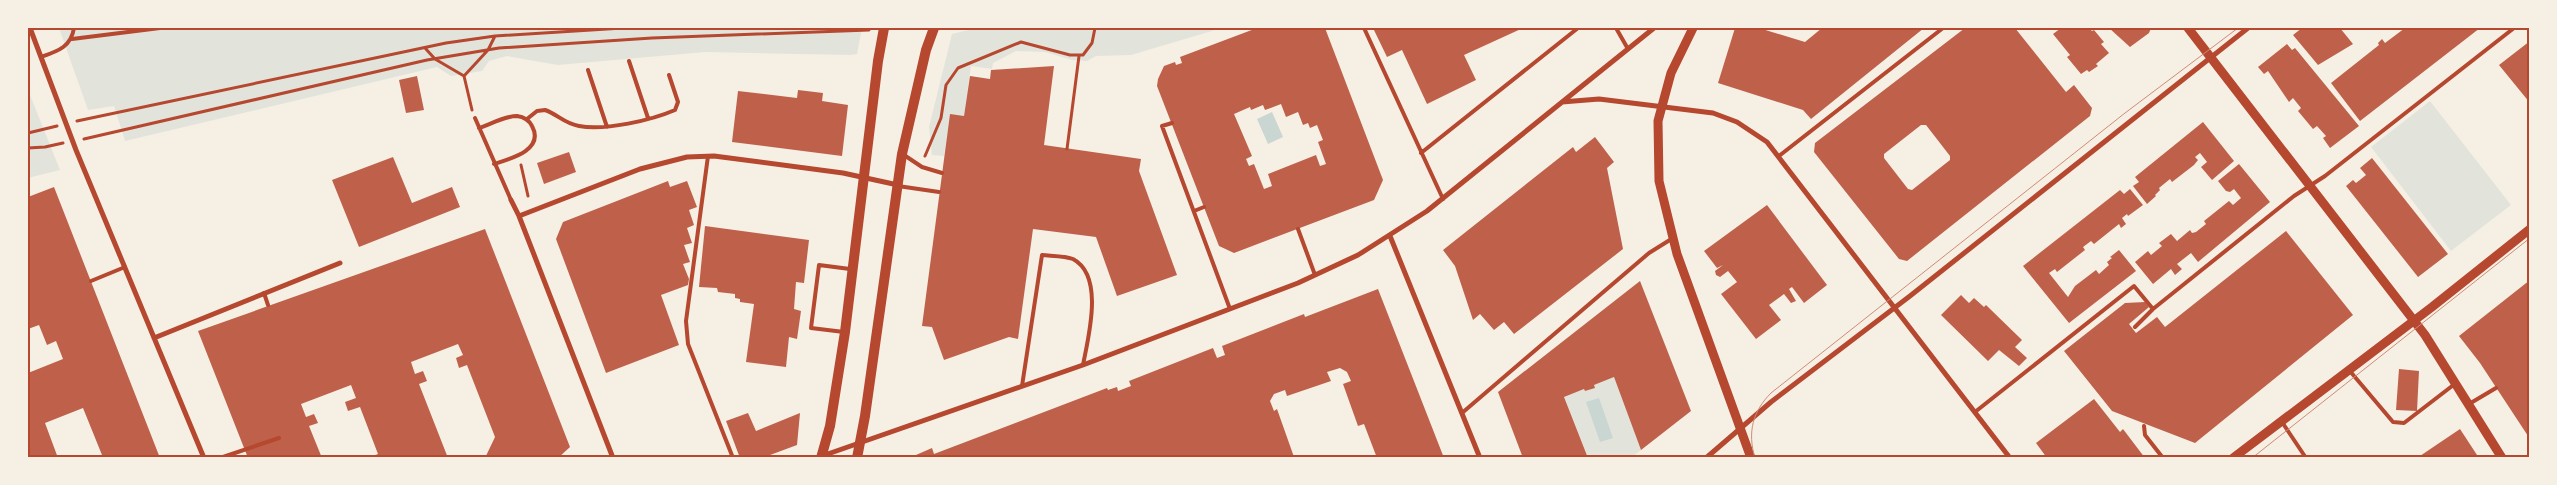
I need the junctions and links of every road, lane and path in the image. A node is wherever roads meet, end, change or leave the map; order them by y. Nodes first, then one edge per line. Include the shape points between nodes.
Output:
1 (30, 28) edge
2 (74, 28) edge
3 (160, 28) edge
4 (623, 28) edge
5 (884, 28) edge
6 (934, 28) edge
7 (1095, 28) edge
8 (1364, 28) edge
9 (1578, 28) edge
10 (1616, 28) edge
11 (1654, 28) edge
12 (1692, 28) edge
13 (1943, 28) edge
14 (2188, 28) edge
15 (2248, 28) edge
16 (2514, 28) edge
17 (852, 31) dead end
18 (495, 36) junction
19 (72, 39) junction
20 (424, 47) junction
21 (1628, 49) junction
22 (488, 50) junction
23 (1079, 56) junction
24 (41, 57) junction
25 (2211, 57) junction
26 (436, 59) junction
27 (629, 61) dead end
28 (588, 70) dead end
29 (669, 75) dead end
30 (464, 76) junction
31 (1562, 102) junction
32 (1661, 105) junction
33 (95, 117) dead end
34 (475, 118) joint
35 (648, 118) junction
36 (527, 119) junction
37 (1172, 123) dead end
38 (607, 127) junction
39 (480, 128) junction
40 (37, 131) dead end
41 (28, 133) edge
42 (100, 135) dead end
43 (28, 142) edge
44 (28, 147) edge
45 (45, 147) dead end
46 (1067, 149) dead end
47 (1421, 153) junction
48 (902, 154) junction
49 (519, 156) junction
50 (708, 156) junction
51 (1779, 156) junction
52 (924, 159) dead end
53 (494, 164) junction
54 (942, 173) dead end
55 (864, 178) junction
56 (898, 186) junction
57 (2310, 186) junction
58 (939, 192) dead end
59 (528, 196) dead end
60 (1443, 199) junction
61 (511, 200) joint
62 (1204, 207) dead end
63 (1194, 210) junction
64 (520, 216) junction
65 (1298, 229) dead end
66 (2530, 229) edge
67 (1390, 236) junction
68 (1673, 238) junction
69 (340, 263) dead end
70 (125, 267) junction
71 (853, 270) junction
72 (1315, 275) junction
73 (91, 281) dead end
74 (264, 293) junction
75 (268, 305) dead end
76 (1896, 308) junction
77 (1230, 309) junction
78 (2153, 309) junction
79 (2414, 321) junction
80 (2134, 327) dead end
81 (845, 332) junction
82 (154, 338) junction
83 (1083, 365) junction
84 (2349, 370) junction
85 (2456, 383) junction
86 (1022, 386) junction
87 (2496, 388) dead end
88 (2469, 404) junction
89 (1975, 412) junction
90 (1462, 414) junction
91 (2281, 421) junction
92 (2144, 426) dead end
93 (1741, 428) junction
94 (279, 438) dead end
95 (860, 441) junction
96 (820, 457) edge
97 (204, 458) edge
98 (220, 458) edge
99 (613, 458) edge
100 (733, 458) edge
101 (857, 458) edge
102 (1480, 458) edge
103 (1706, 458) edge
104 (1751, 458) edge
105 (2010, 458) edge
106 (2163, 458) edge
107 (2234, 458) edge
108 (2306, 458) edge
109 (2502, 458) edge

1 - 24 street
2 - 19 lane
3 - 19 lane
4 - 18 path
5 - 55 main road
6 - 48 main road
7 - 23 path via 1089,50
8 - 47 lane
9 - 47 lane
10 - 21 lane
11 - 21 street
12 - 32 street via 1671,73
13 - 51 lane
14 - 25 street
15 - 25 street
16 - 57 lane
17 - 22 path via 652,38
18 - 20 path
18 - 22 path
19 - 24 lane via 61,49
20 - 26 path
20 - 33 path
21 - 31 street
22 - 26 path
22 - 30 path
23 - 46 path
23 - 52 path via 1021,42 958,68 946,85 941,118
24 - 70 street
25 - 57 street
25 - 76 street
26 - 30 path
26 - 42 path
27 - 35 lane
28 - 38 lane
29 - 35 lane via 678,102 675,110
30 - 34 path
31 - 32 street via 1599,99
31 - 60 street
32 - 51 street via 1713,113 1737,122 1767,142
32 - 68 street via 1657,135 1659,181
34 - 39 lane
35 - 38 lane
36 - 38 lane via 537,111 545,110 563,121 580,126
36 - 39 lane via 511,117
36 - 49 lane via 535,138 531,147
37 - 63 lane via 1162,126
39 - 53 lane
40 - 41 path
43 - 44 path
44 - 45 path
47 - 60 lane
48 - 54 lane via 922,167
48 - 56 main road
49 - 53 lane
49 - 59 path
50 - 55 street
50 - 64 street via 668,160
50 - 100 lane via 686,321 688,344
51 - 76 street
53 - 61 lane
55 - 56 street
55 - 71 main road
56 - 58 lane
56 - 95 main road
57 - 78 lane
57 - 79 street
60 - 67 street
61 - 64 street
62 - 63 lane
63 - 77 lane
64 - 99 street
65 - 72 lane
66 - 79 street
67 - 72 street
67 - 90 street
68 - 90 lane via 1649,253
68 - 93 street
69 - 74 street
70 - 73 lane
70 - 82 street
71 - 81 main road
71 - 81 lane via 819,265 811,328
72 - 77 street
74 - 75 lane
74 - 82 street
76 - 89 street
76 - 93 street
77 - 83 street
78 - 80 lane
78 - 89 lane via 2134,286
79 - 84 street
79 - 85 street
81 - 96 main road via 830,426
82 - 97 street
83 - 86 street
83 - 86 lane via 1094,298 1085,273 1073,260 1042,255
84 - 85 lane via 2393,422 2404,424
84 - 91 street
85 - 88 street
86 - 95 street
87 - 88 lane
88 - 109 street
89 - 105 street
90 - 102 street
91 - 107 street
91 - 108 lane
92 - 106 lane via 2145,435
93 - 103 street
93 - 104 street
94 - 98 lane
95 - 96 street
95 - 101 main road

